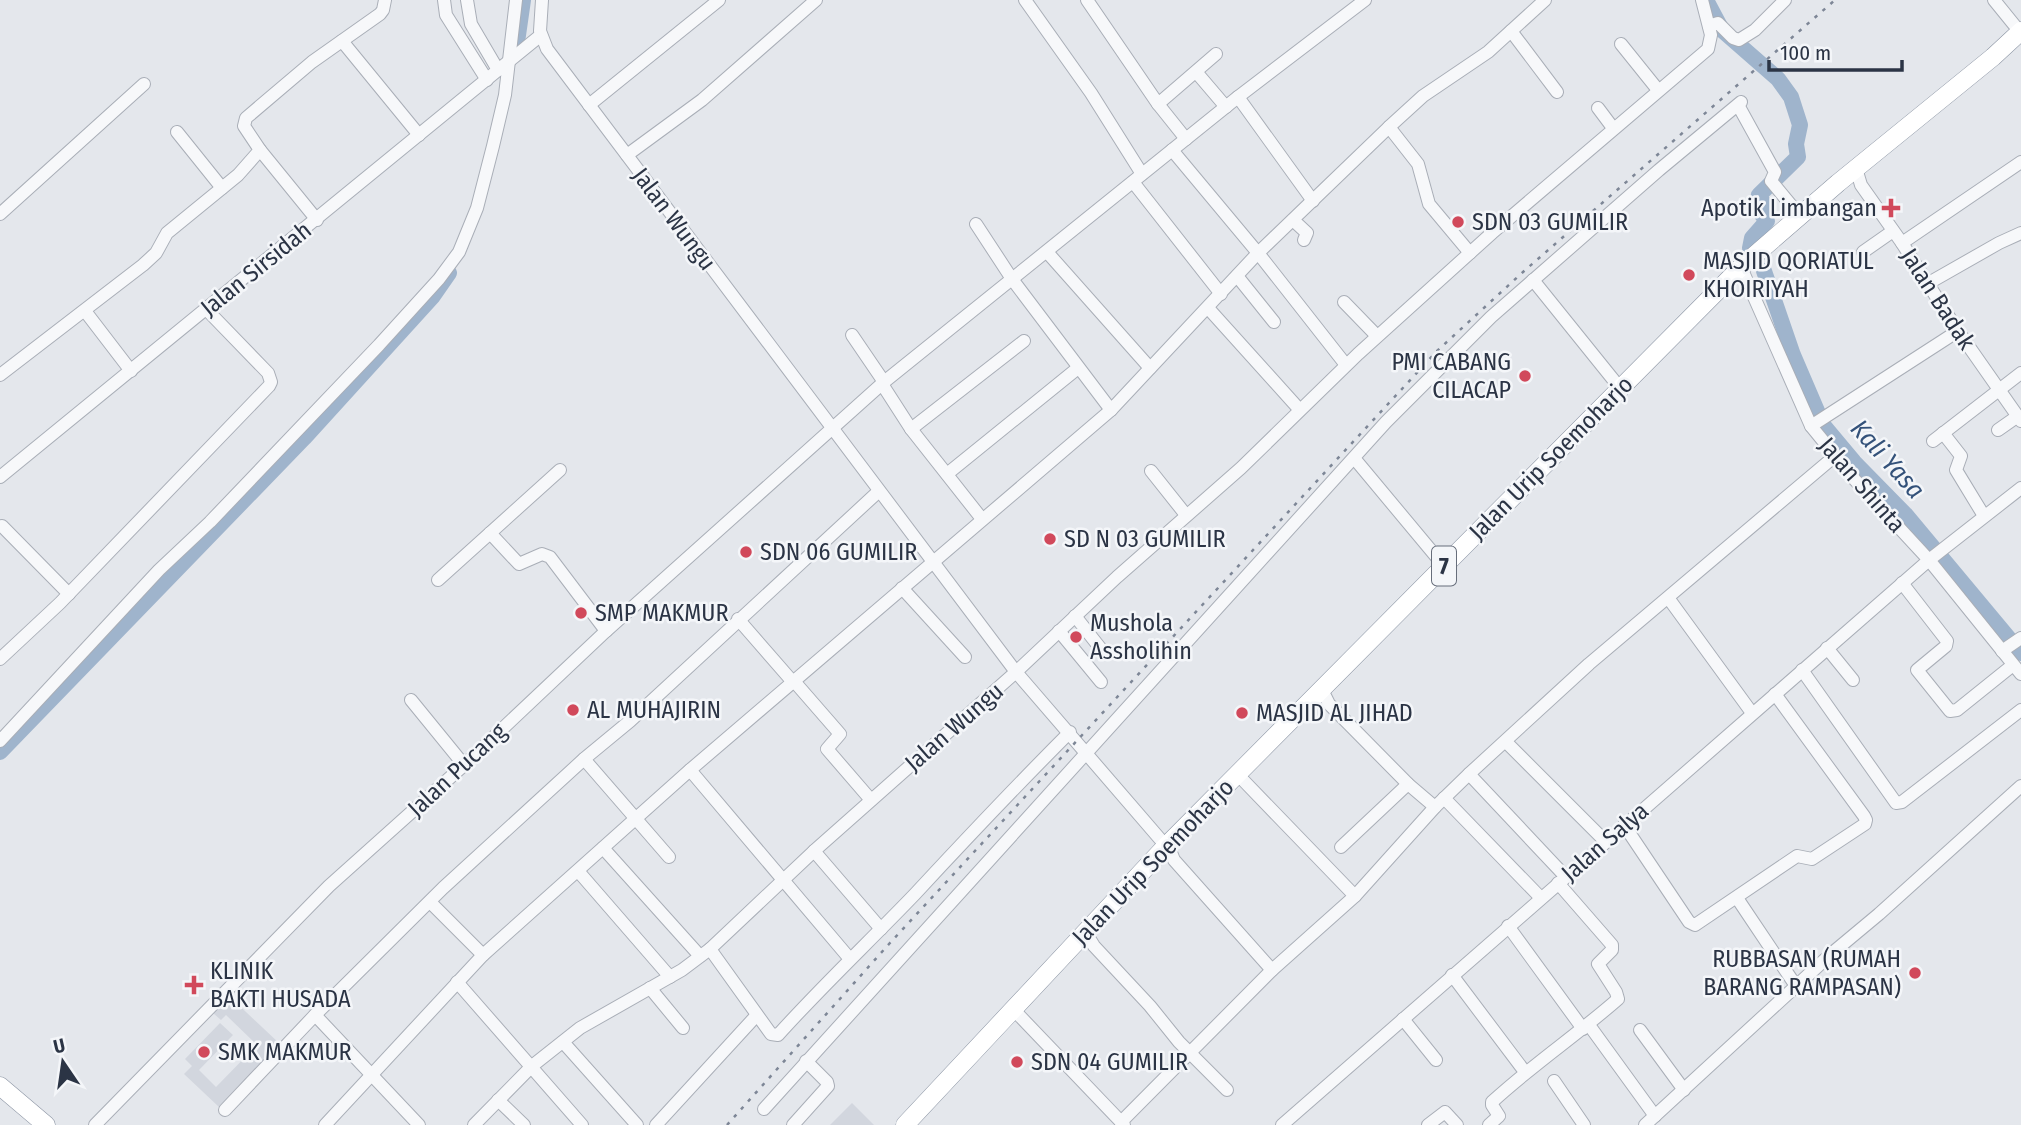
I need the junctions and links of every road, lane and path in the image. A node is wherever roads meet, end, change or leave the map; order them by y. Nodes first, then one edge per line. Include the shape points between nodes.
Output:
1 (385, 0) edge
2 (444, 0) edge
3 (467, 0) edge
4 (516, 0) edge
5 (542, 0) edge
6 (719, 0) edge
7 (816, 0) edge
8 (1025, 0) edge
9 (1087, 0) edge
10 (1365, 0) edge
11 (1544, 0) edge
12 (1702, 0) edge
13 (1785, 0) edge
14 (1994, 0) edge
15 (1713, 25) junction
16 (1511, 31) junction
17 (2021, 34) edge
18 (541, 35) junction
19 (342, 41) junction
20 (1621, 44) dead end
21 (1216, 54) dead end
22 (506, 64) junction
23 (1197, 73) junction
24 (486, 80) junction
25 (144, 85) dead end
26 (1658, 90) junction
27 (1557, 92) dead end
28 (1238, 97) junction
29 (1158, 104) junction
30 (589, 105) junction
31 (1226, 107) junction
32 (1598, 108) dead end
33 (1389, 127) junction
34 (1614, 128) junction
35 (177, 132) dead end
36 (419, 135) junction
37 (1186, 139) junction
38 (260, 150) junction
39 (1172, 150) junction
40 (627, 155) junction
41 (2021, 162) edge
42 (1858, 175) junction
43 (1137, 178) junction
44 (222, 188) junction
45 (1313, 201) junction
46 (0, 214) edge
47 (1800, 216) junction
48 (317, 220) junction
49 (1293, 220) junction
50 (976, 224) dead end
51 (1893, 231) junction
52 (2021, 233) edge
53 (1304, 240) dead end
54 (1902, 243) junction
55 (1863, 251) dead end
56 (1047, 252) junction
57 (1258, 253) junction
58 (1470, 253) junction
59 (1743, 272) junction
60 (1237, 276) junction
61 (1012, 279) junction
62 (1533, 280) junction
63 (1927, 284) junction
64 (1221, 294) junction
65 (1344, 302) dead end
66 (1208, 308) junction
67 (206, 309) junction
68 (85, 311) junction
69 (1274, 322) dead end
70 (1958, 331) junction
71 (852, 335) dead end
72 (1377, 336) junction
73 (1024, 341) dead end
74 (1346, 365) junction
75 (1078, 368) junction
76 (1150, 368) junction
77 (131, 371) junction
78 (2021, 373) edge
79 (0, 375) edge
80 (883, 383) junction
81 (1620, 388) junction
82 (1999, 388) junction
83 (1298, 409) junction
84 (1111, 410) junction
85 (1604, 410) junction
86 (2020, 418) edge
87 (1818, 422) junction
88 (831, 429) junction
89 (911, 429) junction
90 (1998, 430) dead end
91 (1835, 456) junction
92 (1354, 458) junction
93 (560, 470) dead end
94 (1150, 471) dead end
95 (947, 474) junction
96 (0, 477) edge
97 (2021, 488) edge
98 (879, 491) junction
99 (1186, 515) junction
100 (1984, 516) junction
101 (982, 519) junction
102 (2, 526) dead end
103 (490, 533) junction
104 (1931, 557) junction
105 (932, 561) junction
106 (1444, 566) junction
107 (438, 580) dead end
108 (1902, 583) junction
109 (902, 588) junction
110 (69, 594) junction
111 (1669, 598) junction
112 (1075, 616) junction
113 (738, 619) junction
114 (606, 631) junction
115 (1059, 631) junction
116 (2020, 639) edge
117 (1827, 648) junction
118 (1101, 649) dead end
119 (2003, 651) junction
120 (965, 657) dead end
121 (0, 659) edge
122 (2017, 669) edge
123 (1802, 670) junction
124 (1016, 672) junction
125 (793, 680) junction
126 (1853, 680) dead end
127 (1101, 682) dead end
128 (1775, 694) junction
129 (1325, 696) junction
130 (411, 701) dead end
131 (2021, 710) edge
132 (1752, 713) junction
133 (1070, 732) junction
134 (0, 741) edge
135 (1506, 742) junction
136 (1087, 752) junction
137 (583, 759) junction
138 (464, 765) junction
139 (690, 770) junction
140 (1469, 774) junction
141 (1242, 779) junction
142 (1408, 784) junction
143 (2021, 786) edge
144 (871, 800) junction
145 (1439, 802) junction
146 (635, 817) junction
147 (1624, 825) junction
148 (1605, 841) junction
149 (1341, 847) dead end
150 (603, 848) junction
151 (1168, 848) junction
152 (814, 851) junction
153 (669, 857) dead end
154 (578, 871) junction
155 (1561, 880) junction
156 (782, 881) junction
157 (1355, 896) junction
158 (1541, 898) junction
159 (1737, 898) junction
160 (429, 902) junction
161 (1508, 926) junction
162 (881, 929) junction
163 (1089, 938) junction
164 (705, 953) junction
165 (483, 955) junction
166 (850, 959) junction
167 (1272, 970) junction
168 (1452, 975) junction
169 (670, 977) junction
170 (457, 982) junction
171 (1796, 986) junction
172 (650, 988) junction
173 (1015, 1012) junction
174 (315, 1015) junction
175 (756, 1016) junction
176 (1403, 1019) junction
177 (1586, 1027) junction
178 (683, 1028) dead end
179 (1640, 1030) dead end
180 (563, 1042) junction
181 (1192, 1053) junction
182 (1436, 1060) dead end
183 (806, 1061) junction
184 (532, 1066) junction
185 (1525, 1072) junction
186 (371, 1075) junction
187 (1554, 1081) dead end
188 (0, 1086) edge
189 (1227, 1090) dead end
190 (1684, 1090) junction
191 (498, 1100) junction
192 (764, 1109) dead end
193 (225, 1110) dead end
194 (1655, 1116) junction
195 (1123, 1124) edge
196 (46, 1125) edge
197 (95, 1125) edge
198 (325, 1125) edge
199 (419, 1125) edge
200 (474, 1125) edge
201 (524, 1125) edge
202 (582, 1125) edge
203 (637, 1125) edge
204 (656, 1125) edge
205 (793, 1125) edge
206 (905, 1125) edge
207 (914, 1125) edge
208 (1282, 1125) edge
209 (1428, 1125) edge
210 (1457, 1125) edge
211 (1489, 1125) edge
212 (1584, 1125) edge
213 (1645, 1125) edge

1 - 19 street via 380,14
2 - 24 street via 446,15
3 - 22 street via 471,24
4 - 22 street
5 - 18 street
6 - 30 street
7 - 40 street via 702,100
8 - 43 street via 1091,93
9 - 29 street
10 - 28 street, Jalan Pucang
11 - 16 street
12 - 15 street
13 - 15 street via 1740,39
14 - 17 street
15 - 26 street via 1707,49
16 - 27 street
16 - 33 street
17 - 42 highway, Jalan Urip Soemoharjo / 7 via 1999,59
17 - 47 highway, Jalan Urip Soemoharjo / 7
18 - 22 street, Jalan Sirsidah
18 - 30 street, Jalan Wungu
19 - 36 street
19 - 38 street via 246,118 244,126
20 - 26 street
21 - 23 street
22 - 24 street, Jalan Sirsidah
22 - 134 street via 505,95 477,208 460,252 369,355
23 - 29 street
23 - 31 street
24 - 36 street, Jalan Sirsidah
25 - 46 street
26 - 34 street
28 - 31 street, Jalan Pucang
28 - 45 street
29 - 37 street
30 - 40 street, Jalan Wungu
31 - 37 street, Jalan Pucang
32 - 34 street
33 - 45 street
33 - 58 street via 1419,167 1429,204
34 - 58 street
35 - 44 street
36 - 48 street, Jalan Sirsidah
37 - 39 street, Jalan Pucang
38 - 44 street
38 - 48 street
39 - 43 street, Jalan Pucang
39 - 57 street
40 - 88 street, Jalan Wungu
41 - 54 street
42 - 51 street, Jalan Badak
42 - 59 highway, Jalan Urip Soemoharjo / 7
43 - 56 street, Jalan Pucang
43 - 64 street
44 - 68 street via 167,233 144,265
45 - 49 street
47 - 62 street via 1772,182 1775,172 1739,104
47 - 81 highway, Jalan Urip Soemoharjo / 7 via 1741,267
48 - 67 street, Jalan Sirsidah
49 - 53 street via 1307,233
49 - 57 street
50 - 61 street
51 - 54 street, Jalan Badak
51 - 55 street
52 - 63 street
54 - 63 street, Jalan Badak
56 - 61 street, Jalan Pucang
56 - 76 street
57 - 60 street
57 - 74 street
58 - 72 street
59 - 85 highway, Jalan Urip Soemoharjo / 7
59 - 87 street, Jalan Shinta
60 - 64 street
60 - 69 street
61 - 75 street
61 - 80 street, Jalan Pucang
62 - 81 street
62 - 92 street
63 - 70 street, Jalan Badak
64 - 66 street
65 - 72 street
66 - 76 street
66 - 83 street
67 - 77 street, Jalan Sirsidah
67 - 110 street via 268,373 270,384
68 - 77 street
68 - 79 street
70 - 82 street, Jalan Badak
70 - 87 street
71 - 80 street
72 - 74 street
73 - 89 street
74 - 83 street
75 - 84 street
75 - 95 street
76 - 84 street
77 - 96 street, Jalan Sirsidah
78 - 82 street
80 - 88 street, Jalan Pucang
80 - 89 street
81 - 85 highway, Jalan Urip Soemoharjo / 7
82 - 86 street, Jalan Badak
82 - 100 street via 1938,437 1961,456 1956,470
83 - 99 street via 1241,468
84 - 101 street
85 - 106 highway, Jalan Urip Soemoharjo / 7
85 - 129 highway, Jalan Urip Soemoharjo / 7
86 - 90 street
87 - 91 street, Jalan Shinta
88 - 98 street, Jalan Wungu
88 - 114 street, Jalan Pucang
89 - 95 street
91 - 104 street, Jalan Shinta
91 - 111 street
92 - 106 street
92 - 136 street
93 - 103 street
94 - 99 street
95 - 101 street
97 - 100 street, Jalan Salya
98 - 105 street, Jalan Wungu
98 - 113 street
99 - 112 street
100 - 104 street, Jalan Salya
101 - 105 street
102 - 110 street
103 - 107 street
103 - 114 street via 519,564 542,554 550,557
104 - 108 street, Jalan Salya
104 - 119 street, Jalan Shinta
105 - 109 street
105 - 124 street, Jalan Wungu
106 - 151 highway, Jalan Urip Soemoharjo / 7
108 - 117 street, Jalan Salya
108 - 122 street via 1947,640 1917,671 1950,711
109 - 120 street
109 - 125 street
110 - 121 street
111 - 132 street
111 - 135 street
112 - 115 street
112 - 118 street
113 - 125 street
113 - 137 street
114 - 138 street, Jalan Pucang
115 - 124 street
115 - 127 street
116 - 119 street
117 - 123 street, Jalan Salya
117 - 126 street
119 - 122 street, Jalan Shinta
123 - 128 street, Jalan Salya
123 - 131 street via 1896,803
124 - 133 street
124 - 144 street, Jalan Wungu
125 - 139 street
125 - 144 street via 840,734 828,750
128 - 132 street, Jalan Salya
128 - 159 street via 1866,822 1812,859 1797,856
129 - 141 highway, Jalan Urip Soemoharjo / 7
129 - 142 street
130 - 138 street
132 - 147 street, Jalan Salya
133 - 136 street
133 - 162 street
135 - 140 street
135 - 148 street
136 - 151 street
136 - 183 street
137 - 146 street
137 - 160 street
138 - 197 street, Jalan Pucang via 329,886
139 - 146 street
139 - 156 street
140 - 145 street
140 - 155 street
141 - 151 highway, Jalan Urip Soemoharjo / 7
141 - 157 street
142 - 145 street
142 - 149 street
143 - 171 street
144 - 152 street, Jalan Wungu
145 - 157 street
145 - 158 street
146 - 150 street
146 - 153 street
147 - 148 street, Jalan Salya
147 - 159 street via 1692,924
148 - 155 street, Jalan Salya
150 - 154 street
150 - 164 street
151 - 163 highway, Jalan Urip Soemoharjo / 7
151 - 167 street
151 - 173 highway, Jalan Urip Soemoharjo / 7
152 - 156 street, Jalan Wungu
152 - 162 street
154 - 165 street
154 - 169 street
155 - 158 street, Jalan Salya
155 - 177 street via 1613,947 1598,964 1618,999
156 - 164 street, Jalan Wungu
156 - 166 street
157 - 167 street
158 - 161 street, Jalan Salya
159 - 171 street
160 - 165 street
160 - 174 street
161 - 168 street, Jalan Salya
161 - 177 street
162 - 166 street
163 - 173 highway, Jalan Urip Soemoharjo / 7
163 - 181 street
164 - 169 street, Jalan Wungu
164 - 175 street
165 - 170 street
166 - 175 street via 776,1036
167 - 181 street
168 - 176 street, Jalan Salya
168 - 185 street
169 - 172 street, Jalan Wungu
170 - 184 street
170 - 186 street
171 - 190 street
172 - 178 street
172 - 180 street, Jalan Wungu
173 - 195 street
173 - 206 highway, Jalan Urip Soemoharjo / 7
173 - 207 highway, Jalan Urip Soemoharjo / 7
174 - 186 street
174 - 193 street
175 - 204 street
176 - 182 street
176 - 208 street, Jalan Salya
177 - 185 street
177 - 194 street
179 - 190 street
180 - 184 street, Jalan Wungu
180 - 203 street
181 - 189 street
181 - 195 street
183 - 192 street
183 - 205 street via 828,1086
184 - 191 street, Jalan Wungu
184 - 202 street
185 - 211 street via 1492,1103 1499,1116
186 - 198 street
186 - 199 street
187 - 212 street
188 - 196 highway
190 - 194 street
191 - 200 street, Jalan Wungu
191 - 201 street
194 - 213 street
209 - 210 street via 1445,1112

